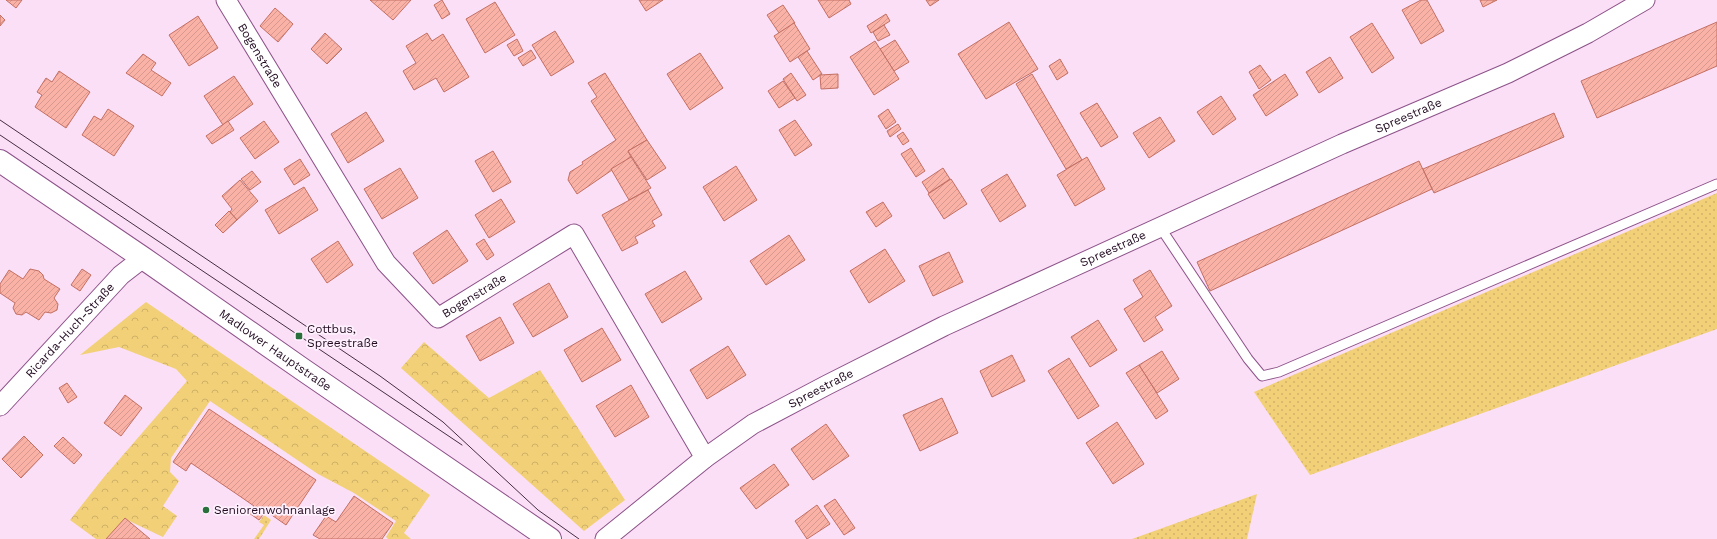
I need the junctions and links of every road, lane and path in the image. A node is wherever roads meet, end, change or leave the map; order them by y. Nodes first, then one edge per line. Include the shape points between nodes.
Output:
1 (226, 0) edge
2 (1645, 0) edge
3 (0, 161) edge
4 (1717, 184) edge
5 (1160, 227) junction
6 (144, 258) junction
7 (0, 406) edge
8 (705, 458) junction
9 (550, 539) edge
10 (605, 539) edge

1 - 8 street, Bogenstraße via 386,263 438,318 574,234
2 - 5 street, Spreestraße via 1588,33 1508,73 1342,144
3 - 6 main road, Madlower Hauptstraße
4 - 5 lane via 1279,372 1262,376
5 - 8 street, Spreestraße via 914,340 753,424
6 - 7 street, Ricarda-Huch-Straße via 121,276
6 - 9 main road, Madlower Hauptstraße
8 - 10 street, Spreestraße

